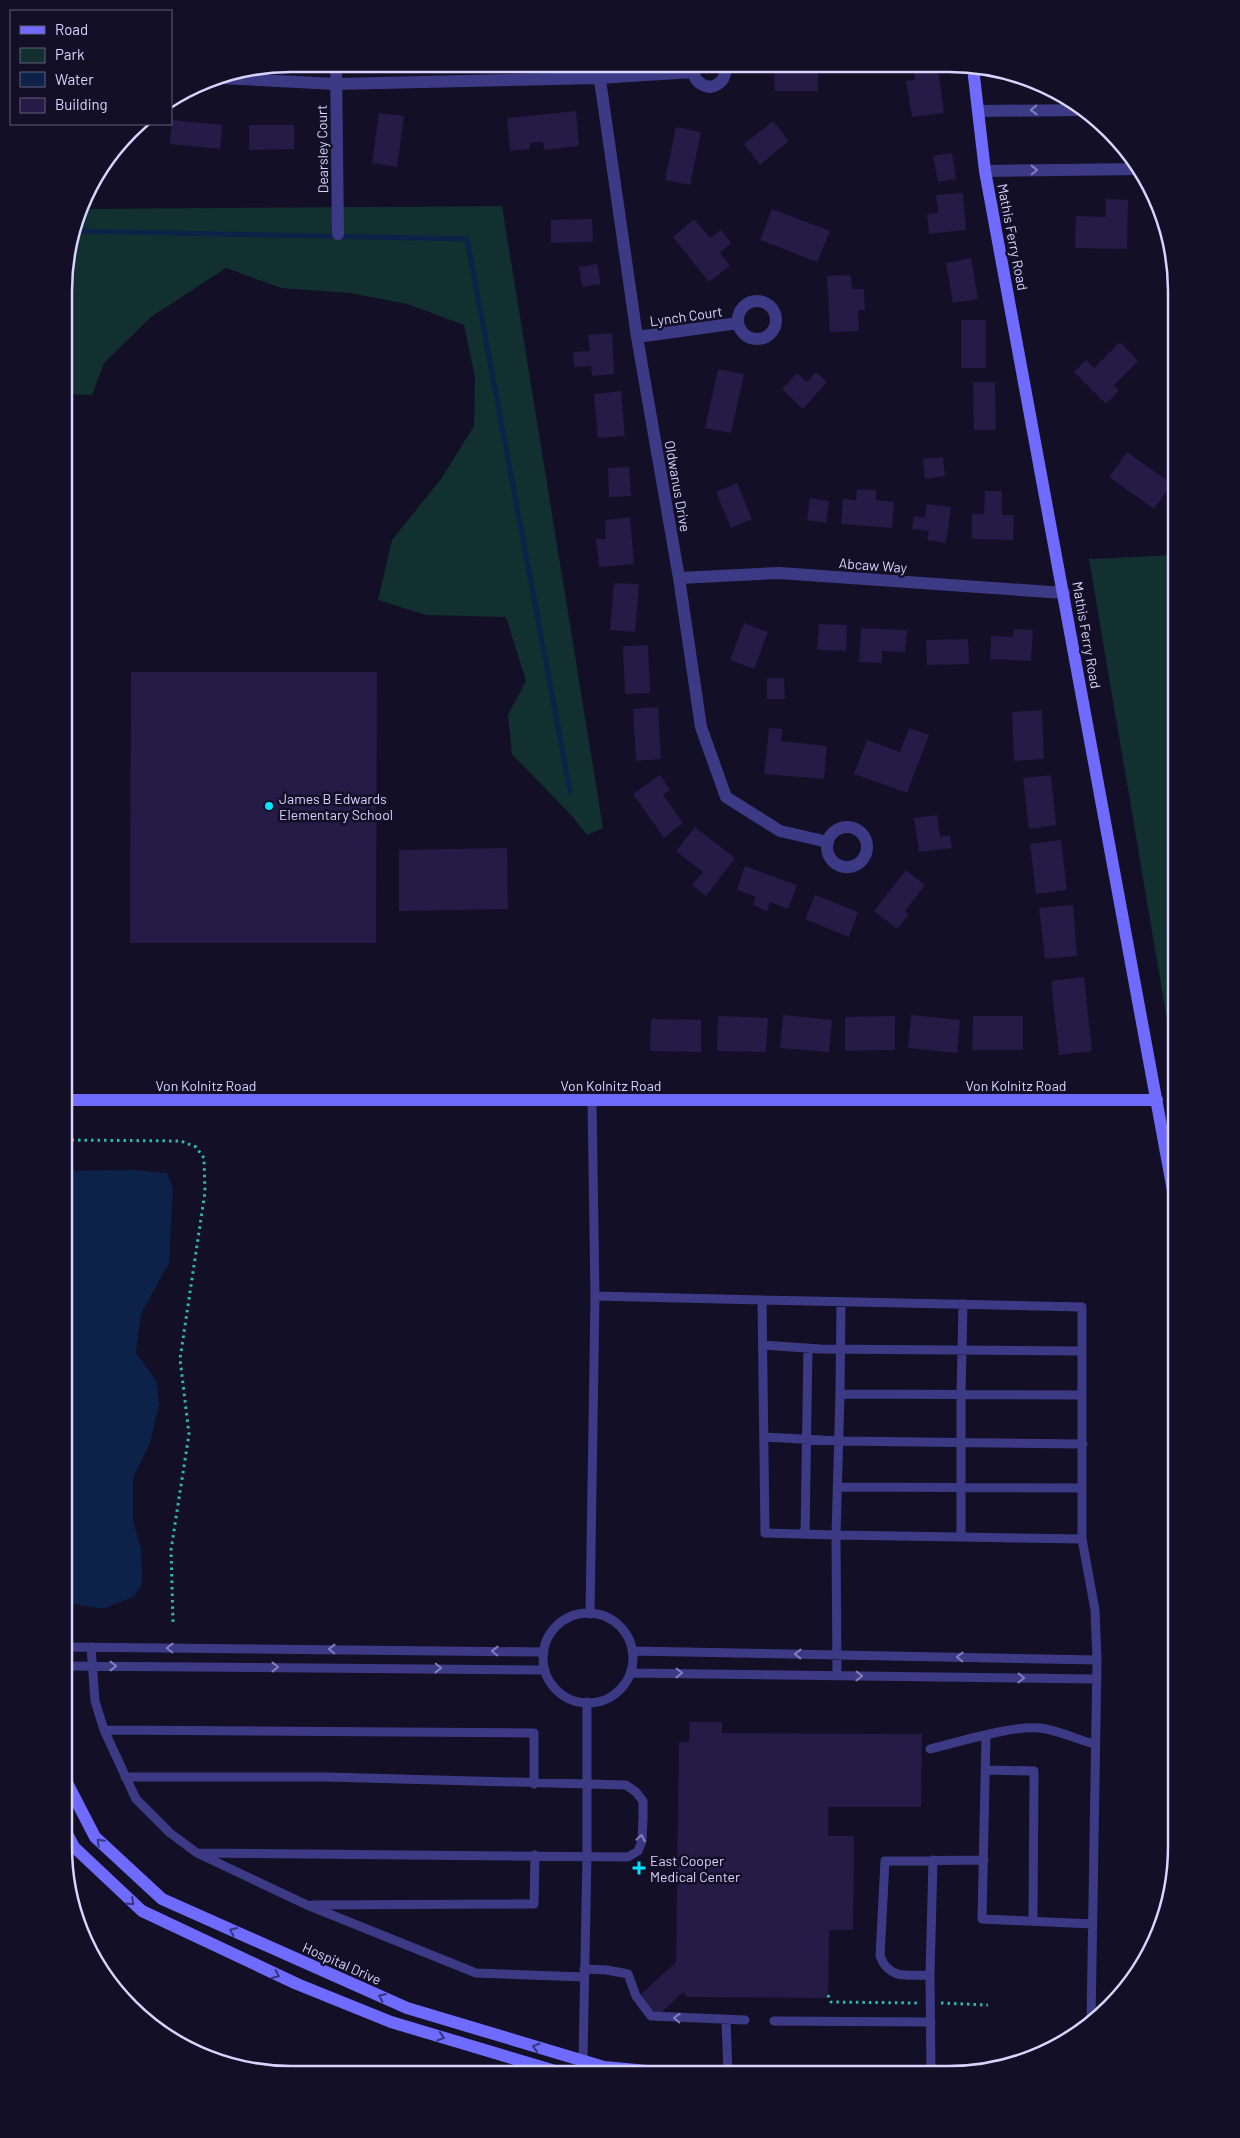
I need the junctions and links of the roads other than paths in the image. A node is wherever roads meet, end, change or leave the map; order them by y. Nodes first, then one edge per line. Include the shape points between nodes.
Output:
1 (336, 72) edge
2 (599, 72) edge
3 (695, 72) edge
4 (725, 72) edge
5 (974, 74) edge
6 (240, 79) edge
7 (336, 84) junction
8 (1071, 110) edge
9 (978, 111) junction
10 (1130, 169) edge
11 (985, 171) junction
12 (338, 234) dead end
13 (738, 324) dead end
14 (637, 337) junction
15 (679, 578) junction
16 (1064, 593) junction
17 (828, 842) dead end
18 (72, 1100) edge
19 (592, 1100) junction
20 (1157, 1100) junction
21 (1168, 1162) edge
22 (595, 1296) junction
23 (762, 1300) junction
24 (841, 1302) junction
25 (963, 1304) junction
26 (763, 1346) junction
27 (808, 1348) junction
28 (840, 1349) junction
29 (962, 1350) junction
30 (1082, 1351) junction
31 (840, 1394) junction
32 (960, 1394) junction
33 (1082, 1395) junction
34 (764, 1437) junction
35 (807, 1439) junction
36 (838, 1441) junction
37 (961, 1442) junction
38 (1082, 1444) junction
39 (838, 1487) junction
40 (961, 1488) junction
41 (1082, 1488) junction
42 (805, 1534) junction
43 (836, 1535) junction
44 (961, 1536) junction
45 (1082, 1539) junction
46 (590, 1614) junction
47 (72, 1646) edge
48 (91, 1647) junction
49 (632, 1651) junction
50 (544, 1652) junction
51 (838, 1655) junction
52 (1097, 1660) junction
53 (72, 1666) edge
54 (92, 1666) junction
55 (544, 1670) junction
56 (630, 1673) junction
57 (837, 1675) junction
58 (1097, 1679) junction
59 (587, 1702) junction
60 (104, 1730) junction
61 (986, 1736) junction
62 (1096, 1744) junction
63 (930, 1749) dead end
64 (986, 1770) junction
65 (125, 1776) junction
66 (534, 1784) junction
67 (587, 1785) junction
68 (72, 1792) edge
69 (72, 1843) edge
70 (198, 1853) junction
71 (535, 1855) junction
72 (587, 1855) junction
73 (933, 1860) junction
74 (984, 1860) junction
75 (307, 1905) junction
76 (1033, 1921) junction
77 (1093, 1924) junction
78 (584, 1973) junction
79 (930, 1975) junction
80 (1091, 2012) edge
81 (726, 2020) junction
82 (745, 2020) dead end
83 (774, 2020) dead end
84 (931, 2022) junction
85 (539, 2066) edge
86 (578, 2066) edge
87 (581, 2066) edge
88 (728, 2066) edge
89 (931, 2066) edge

1 - 7 street, Dearsley Court
2 - 7 street
2 - 14 street, Oldwanus Drive
3 - 4 street via 698,83 710,88 721,82
5 - 9 street, Mathis Ferry Road
6 - 7 street
7 - 12 street, Dearsley Court
8 -> 9 street
9 - 11 street, Mathis Ferry Road
11 -> 10 street
11 - 16 street, Mathis Ferry Road
13 - 14 street, Lynch Court
14 - 15 street, Oldwanus Drive
15 - 16 street, Abcaw Way via 779,573
15 - 17 street, Oldwanus Drive via 700,727 726,797 780,831
16 - 20 street, Mathis Ferry Road
18 - 19 street, Von Kolnitz Road
19 - 20 street, Von Kolnitz Road
19 - 22 lane
20 - 21 street, Mathis Ferry Road
22 - 23 lane
22 - 46 lane
23 - 24 lane
23 - 26 lane
24 - 25 lane
24 - 28 lane
25 - 29 lane
25 - 30 lane via 1082,1307
26 - 27 lane
26 - 34 lane
27 - 28 lane
27 - 35 lane
28 - 29 lane
28 - 31 lane
29 - 30 lane
29 - 32 lane
30 - 33 lane
31 - 32 lane
31 - 36 lane
32 - 33 lane
32 - 37 lane
33 - 38 lane
34 - 35 lane
34 - 42 lane via 765,1533
35 - 36 lane
35 - 42 lane
36 - 37 lane
36 - 39 lane
37 - 38 lane
37 - 40 lane
38 - 41 lane
39 - 40 lane
39 - 43 lane
40 - 41 lane
40 - 44 lane
41 - 45 lane
42 - 43 lane
43 - 44 lane
43 - 51 lane
44 - 45 lane
45 - 52 lane via 1094,1610
46 - 49 lane via 611,1620 623,1630
46 - 50 lane via 563,1620 544,1645
47 - 48 lane
50 -> 48 lane
48 - 54 lane
51 -> 49 lane
49 - 56 lane
50 - 55 lane
52 -> 51 lane
51 - 57 lane
52 - 58 lane
53 - 54 lane
54 -> 55 lane
54 - 60 lane via 95,1700
55 - 59 lane via 550,1684 562,1695 576,1702
56 -> 57 lane
56 - 59 lane via 623,1686 611,1697
57 -> 58 lane
58 - 62 lane
59 - 67 lane
60 - 65 lane
60 - 66 lane via 534,1733
61 - 62 lane via 1039,1728
61 - 63 lane
61 - 64 lane
62 - 77 lane
64 - 74 lane
64 - 76 lane via 1034,1771
65 - 66 lane
65 - 70 lane via 136,1799 170,1833
66 - 67 lane
67 - 72 lane
72 -> 67 lane via 628,1857 638,1851 643,1819 643,1801 626,1785
86 -> 68 street, Hospital Drive via 407,2008 162,1899 95,1837
69 -> 85 street via 142,1911 297,1984 391,2022
70 - 71 lane
70 - 75 lane
71 - 72 lane
71 - 75 lane via 534,1904
72 - 78 lane
73 - 74 lane
73 - 79 lane
73 - 79 lane via 885,1861 880,1956 884,1966 896,1975
74 - 76 lane via 982,1918
75 - 78 lane via 476,1973
76 - 77 lane
77 - 80 lane
81 -> 78 lane via 651,2016 636,1996 628,1974 607,1970
78 - 87 lane
79 - 84 lane
81 - 82 lane
81 - 88 lane
83 - 84 lane
84 - 89 lane

